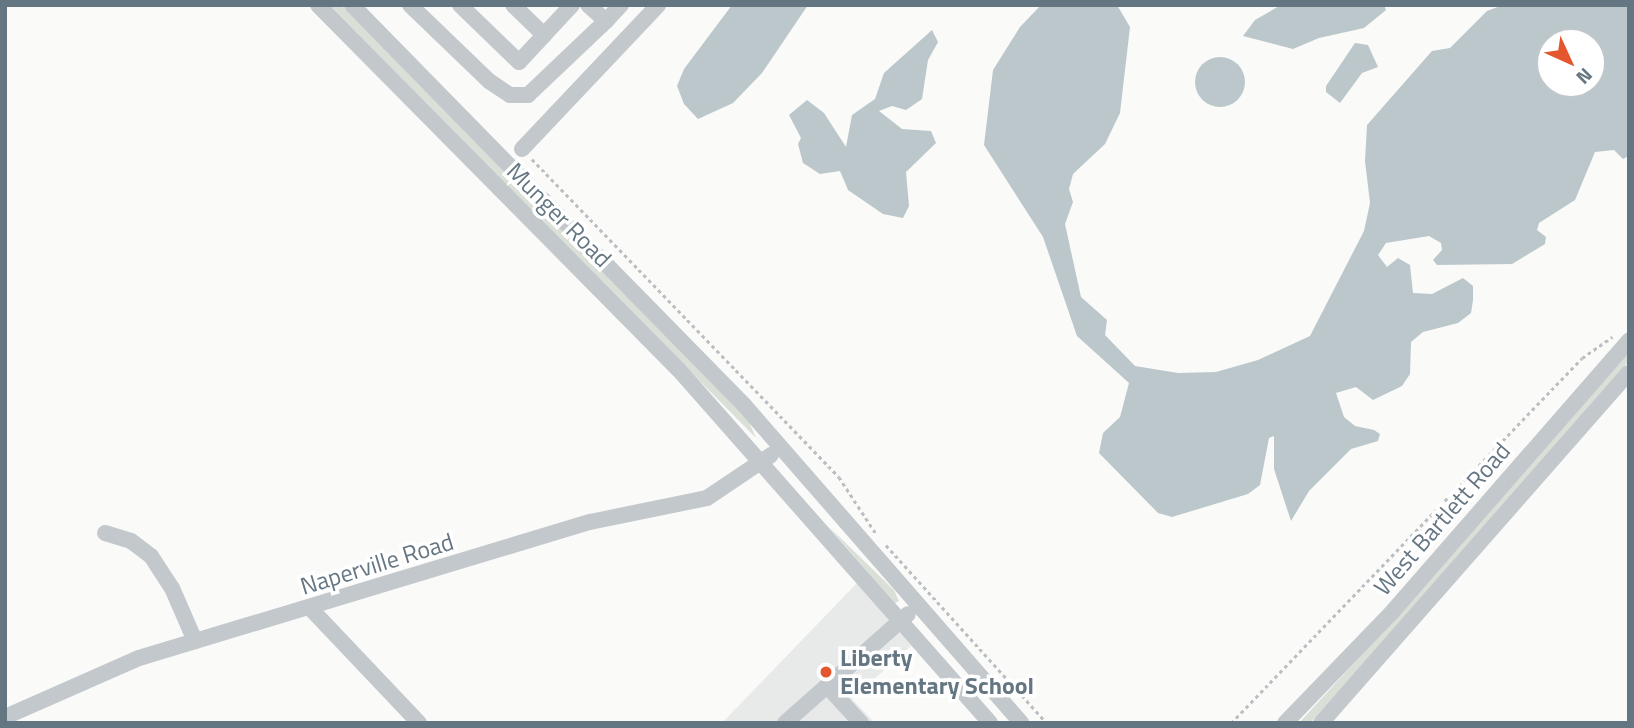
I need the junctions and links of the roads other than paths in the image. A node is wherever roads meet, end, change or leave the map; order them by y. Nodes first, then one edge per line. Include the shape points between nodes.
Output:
1 (318, 5) edge
2 (352, 5) edge
3 (410, 5) edge
4 (460, 5) edge
5 (513, 5) edge
6 (572, 5) edge
7 (589, 5) edge
8 (621, 5) edge
9 (658, 5) edge
10 (606, 21) junction
11 (544, 35) junction
12 (522, 149) road end
13 (1622, 338) edge
14 (1629, 373) edge
15 (781, 446) junction
16 (763, 462) junction
17 (105, 533) dead end
18 (918, 605) junction
19 (311, 609) junction
20 (900, 621) junction
21 (195, 641) junction
22 (828, 687) junction
23 (5, 717) edge
24 (419, 723) edge
25 (785, 723) edge
26 (861, 723) edge
27 (990, 723) edge
28 (1021, 723) edge
29 (1285, 723) edge
30 (1321, 723) edge

1 - 16 street, Munger Road via 631,320
2 - 15 street, Munger Road via 664,320
3 - 10 street via 510,95 528,95 544,85
4 - 11 street via 519,62
5 - 11 street
6 - 11 street
7 - 10 street
8 - 10 street
9 - 12 street
13 - 29 street, West Bartlett Road via 1393,611
14 - 30 street, West Bartlett Road
15 - 16 street, Naperville Road
15 - 18 street
16 - 19 street, Naperville Road via 707,498 590,522
16 - 20 street
17 - 21 street via 131,541 151,556 172,588
18 - 20 street
18 - 28 street
19 - 21 street, Naperville Road
19 - 24 street
20 - 22 street
20 - 27 street
21 - 23 street, Naperville Road via 139,658
22 - 25 street
22 - 26 street

